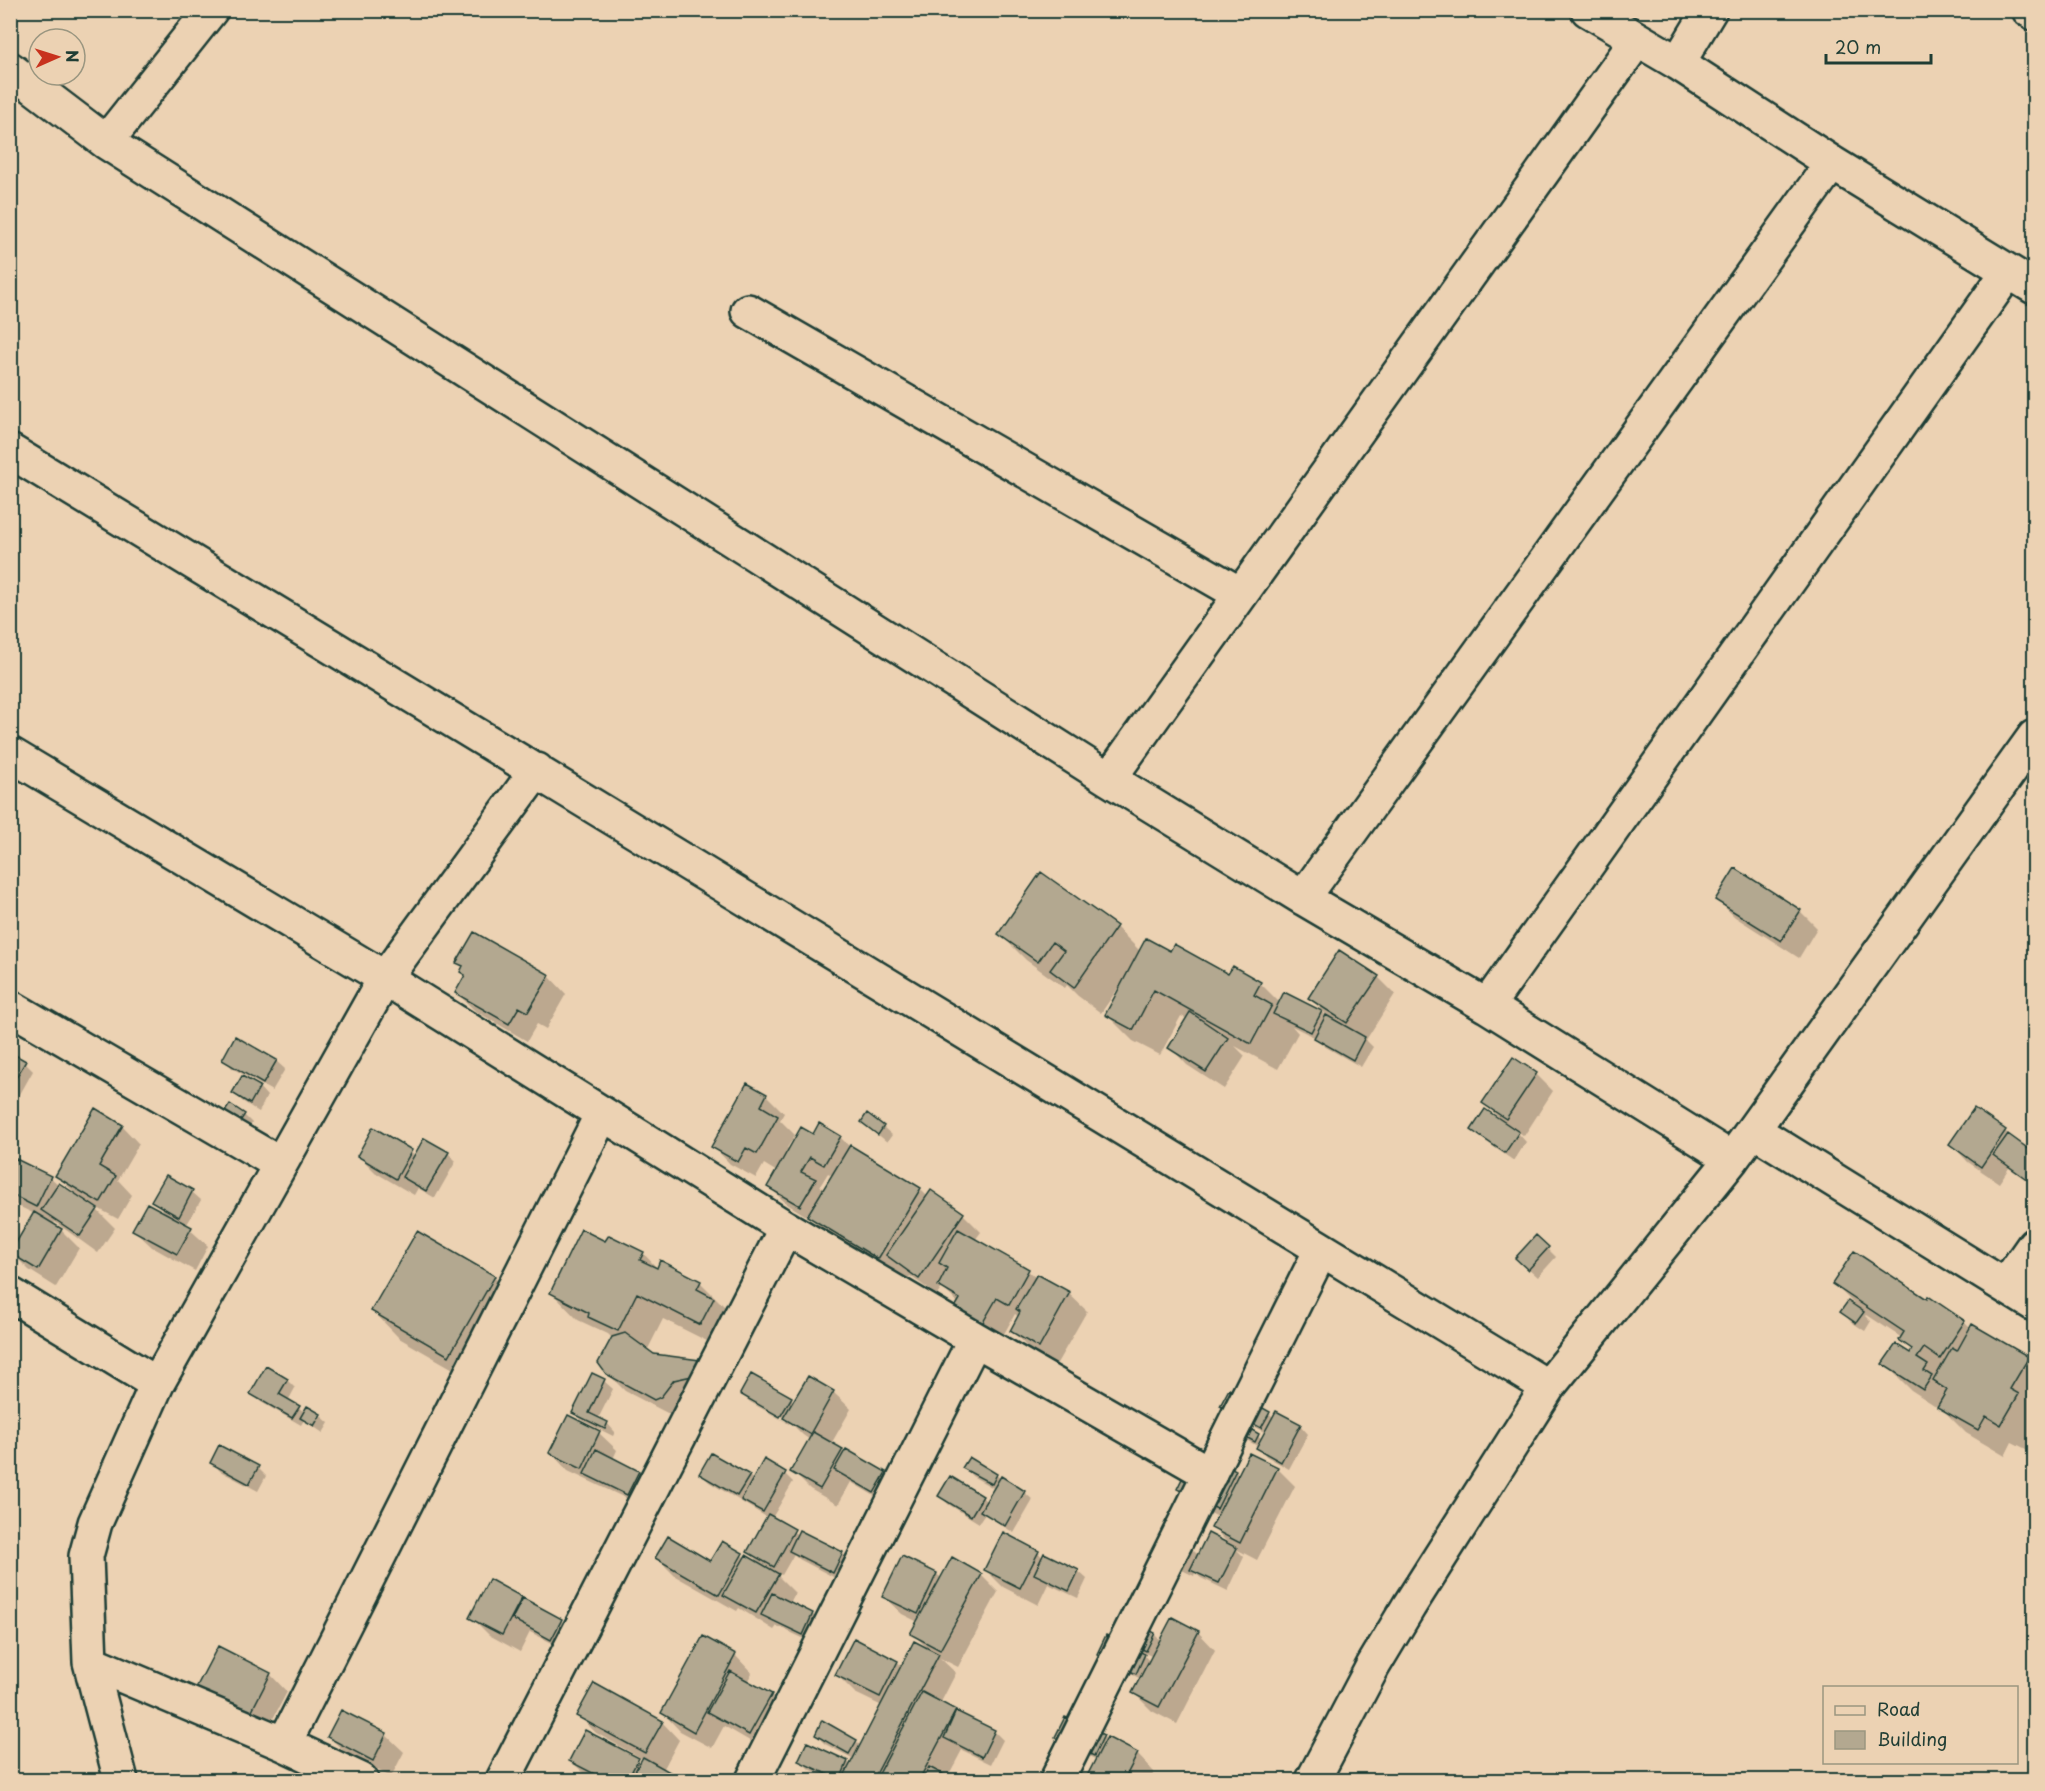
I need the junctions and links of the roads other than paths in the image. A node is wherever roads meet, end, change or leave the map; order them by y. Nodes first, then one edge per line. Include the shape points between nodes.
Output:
1 (211, 10) edge
2 (1588, 10) edge
3 (1710, 10) edge
4 (2029, 10) edge
5 (2034, 14) edge
6 (1637, 40) junction
7 (1678, 63) junction
8 (10, 69) edge
9 (106, 142) junction
10 (1832, 163) junction
11 (2021, 279) edge
12 (748, 312) dead end
13 (10, 451) edge
14 (1240, 594) junction
15 (2034, 737) edge
16 (10, 754) edge
17 (537, 770) junction
18 (1109, 779) junction
19 (1304, 898) junction
20 (385, 978) junction
21 (1487, 1006) junction
22 (10, 1007) edge
23 (602, 1114) junction
24 (1753, 1130) junction
25 (1732, 1159) junction
26 (280, 1164) junction
27 (786, 1228) junction
28 (2034, 1245) edge
29 (1321, 1250) junction
30 (2006, 1286) junction
31 (10, 1294) edge
32 (2034, 1304) edge
33 (975, 1340) junction
34 (157, 1384) junction
35 (1548, 1387) junction
36 (1210, 1474) junction
37 (90, 1662) junction
38 (284, 1744) junction
39 (121, 1780) edge
40 (361, 1780) edge
41 (503, 1780) edge
42 (753, 1780) edge
43 (1057, 1780) edge
44 (1313, 1780) edge

1 - 9 street
2 - 6 street
3 - 7 street
4 - 5 street
6 - 7 street
6 - 14 street
7 - 10 street
8 - 9 street
9 - 18 street
10 - 11 street
10 - 19 street
11 - 21 street
12 - 14 street
13 - 17 street
14 - 18 street
15 - 24 street
16 - 20 street
17 - 20 street
17 - 29 street
18 - 19 street
19 - 21 street
20 - 23 street
20 - 26 street
21 - 25 street
22 - 26 street
23 - 27 street
23 - 38 street
24 - 25 street
24 - 30 street
25 - 35 street
26 - 34 street
27 - 33 street
27 - 41 street
28 - 30 street
29 - 35 street
29 - 36 street
30 - 32 street
31 - 34 street
33 - 36 street
33 - 42 street
34 - 37 street via 95,1523 86,1556
35 - 44 street via 1373,1666
36 - 43 street
37 - 38 street
37 - 39 street
38 - 40 street

